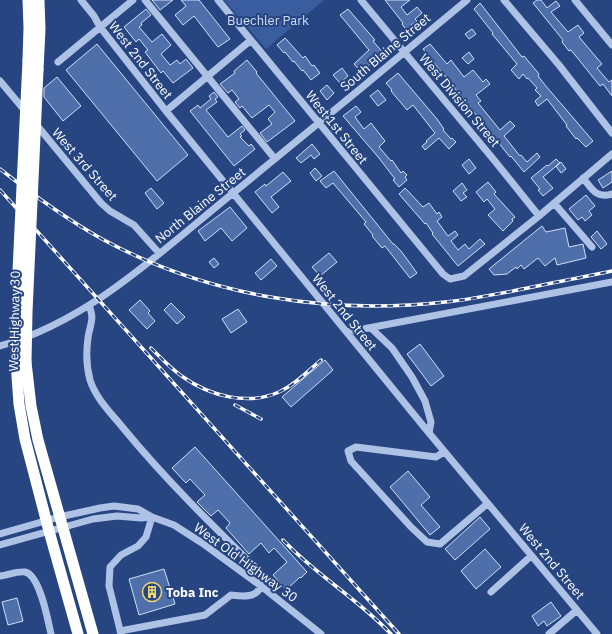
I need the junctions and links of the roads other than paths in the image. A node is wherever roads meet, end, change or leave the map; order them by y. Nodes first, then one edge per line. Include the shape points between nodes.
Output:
1 (28, 0) edge
2 (39, 0) edge
3 (81, 0) edge
4 (133, 0) edge
5 (146, 0) edge
6 (218, 0) edge
7 (361, 0) edge
8 (467, 0) edge
9 (504, 0) edge
10 (575, 0) edge
11 (100, 27) junction
12 (251, 40) junction
13 (612, 45) edge
14 (405, 52) junction
15 (58, 62) dead end
16 (208, 77) junction
17 (0, 81) edge
18 (166, 111) junction
19 (318, 123) junction
20 (612, 133) edge
21 (612, 154) edge
22 (275, 159) junction
23 (583, 178) junction
24 (232, 194) junction
25 (612, 194) edge
26 (554, 203) junction
27 (538, 216) junction
28 (592, 247) dead end
29 (159, 253) junction
30 (612, 282) edge
31 (92, 304) junction
32 (371, 328) junction
33 (347, 332) junction
34 (0, 346) edge
35 (21, 362) junction
36 (429, 433) junction
37 (444, 452) junction
38 (487, 504) junction
39 (152, 517) junction
40 (61, 522) junction
41 (48, 526) junction
42 (0, 534) edge
43 (0, 545) edge
44 (531, 556) junction
45 (0, 576) edge
46 (261, 586) junction
47 (491, 592) dead end
48 (577, 610) junction
49 (120, 633) edge
50 (51, 634) edge
51 (78, 634) edge
52 (93, 634) edge
53 (321, 634) edge
54 (549, 634) edge
55 (597, 634) edge

1 - 35 highway, West Highway 30, bridge via 30,28 18,286
2 - 35 highway, West Highway 30, bridge via 40,29 28,274
3 - 11 street, West 2nd Street
4 - 11 street
5 - 16 street
6 - 12 street, West 1st Street
7 - 14 street, West Division Street
8 - 14 street, South Blaine Street
9 - 20 street
10 - 13 street
11 - 15 street
11 - 18 street, West 2nd Street
12 - 16 street
12 - 19 street, West 1st Street
14 - 19 street, South Blaine Street
14 - 27 street, West Division Street
16 - 18 street
16 - 22 street
17 - 29 street, West 3rd Street via 101,203 134,225
18 - 24 street, West 2nd Street
19 - 22 street, North Blaine Street
19 - 27 street, West 1st Street via 443,274 450,279 464,276
21 - 23 street
22 - 24 street, North Blaine Street
23 - 25 street via 594,193 602,196
23 - 26 street
24 - 29 street, North Blaine Street
24 - 33 street, West 2nd Street
26 - 27 street
26 - 28 street
29 - 31 street, North Blaine Street
30 - 32 street
31 - 34 street, North Blaine Street via 44,330
31 - 46 street via 93,319 88,335 86,361 90,381 98,398 148,458 260,572
32 - 33 street
32 - 36 street via 392,348 412,377 424,401 430,422
33 - 36 street, West 2nd Street
35 - 40 highway, West Highway 30 via 27,380 33,422
35 - 41 highway, West Highway 30 via 19,404 22,428
36 - 37 street, West 2nd Street
37 - 38 street, West 2nd Street
37 - 38 street via 436,458 356,447 348,451 351,461 426,542 440,544
38 - 44 street, West 2nd Street
39 - 40 street, West Old Highway 30
39 - 40 street, West Old Highway 30 via 138,509 114,506 100,508
39 - 46 street, West Old Highway 30 via 183,530
39 - 49 street via 146,537 138,546 121,555 110,567 109,586
40 - 41 street, West Old Highway 30
40 - 41 street, West Old Highway 30
40 - 52 highway, West Highway 30
41 - 42 street, West Old Highway 30
41 - 43 street, West Old Highway 30
41 - 51 highway, West Highway 30
44 - 47 street
44 - 48 street, West 2nd Street
45 - 50 street via 24,572 32,576
46 - 49 street via 250,596 231,595 205,615
46 - 53 street, West Old Highway 30
48 - 54 street
48 - 55 street, West 2nd Street

